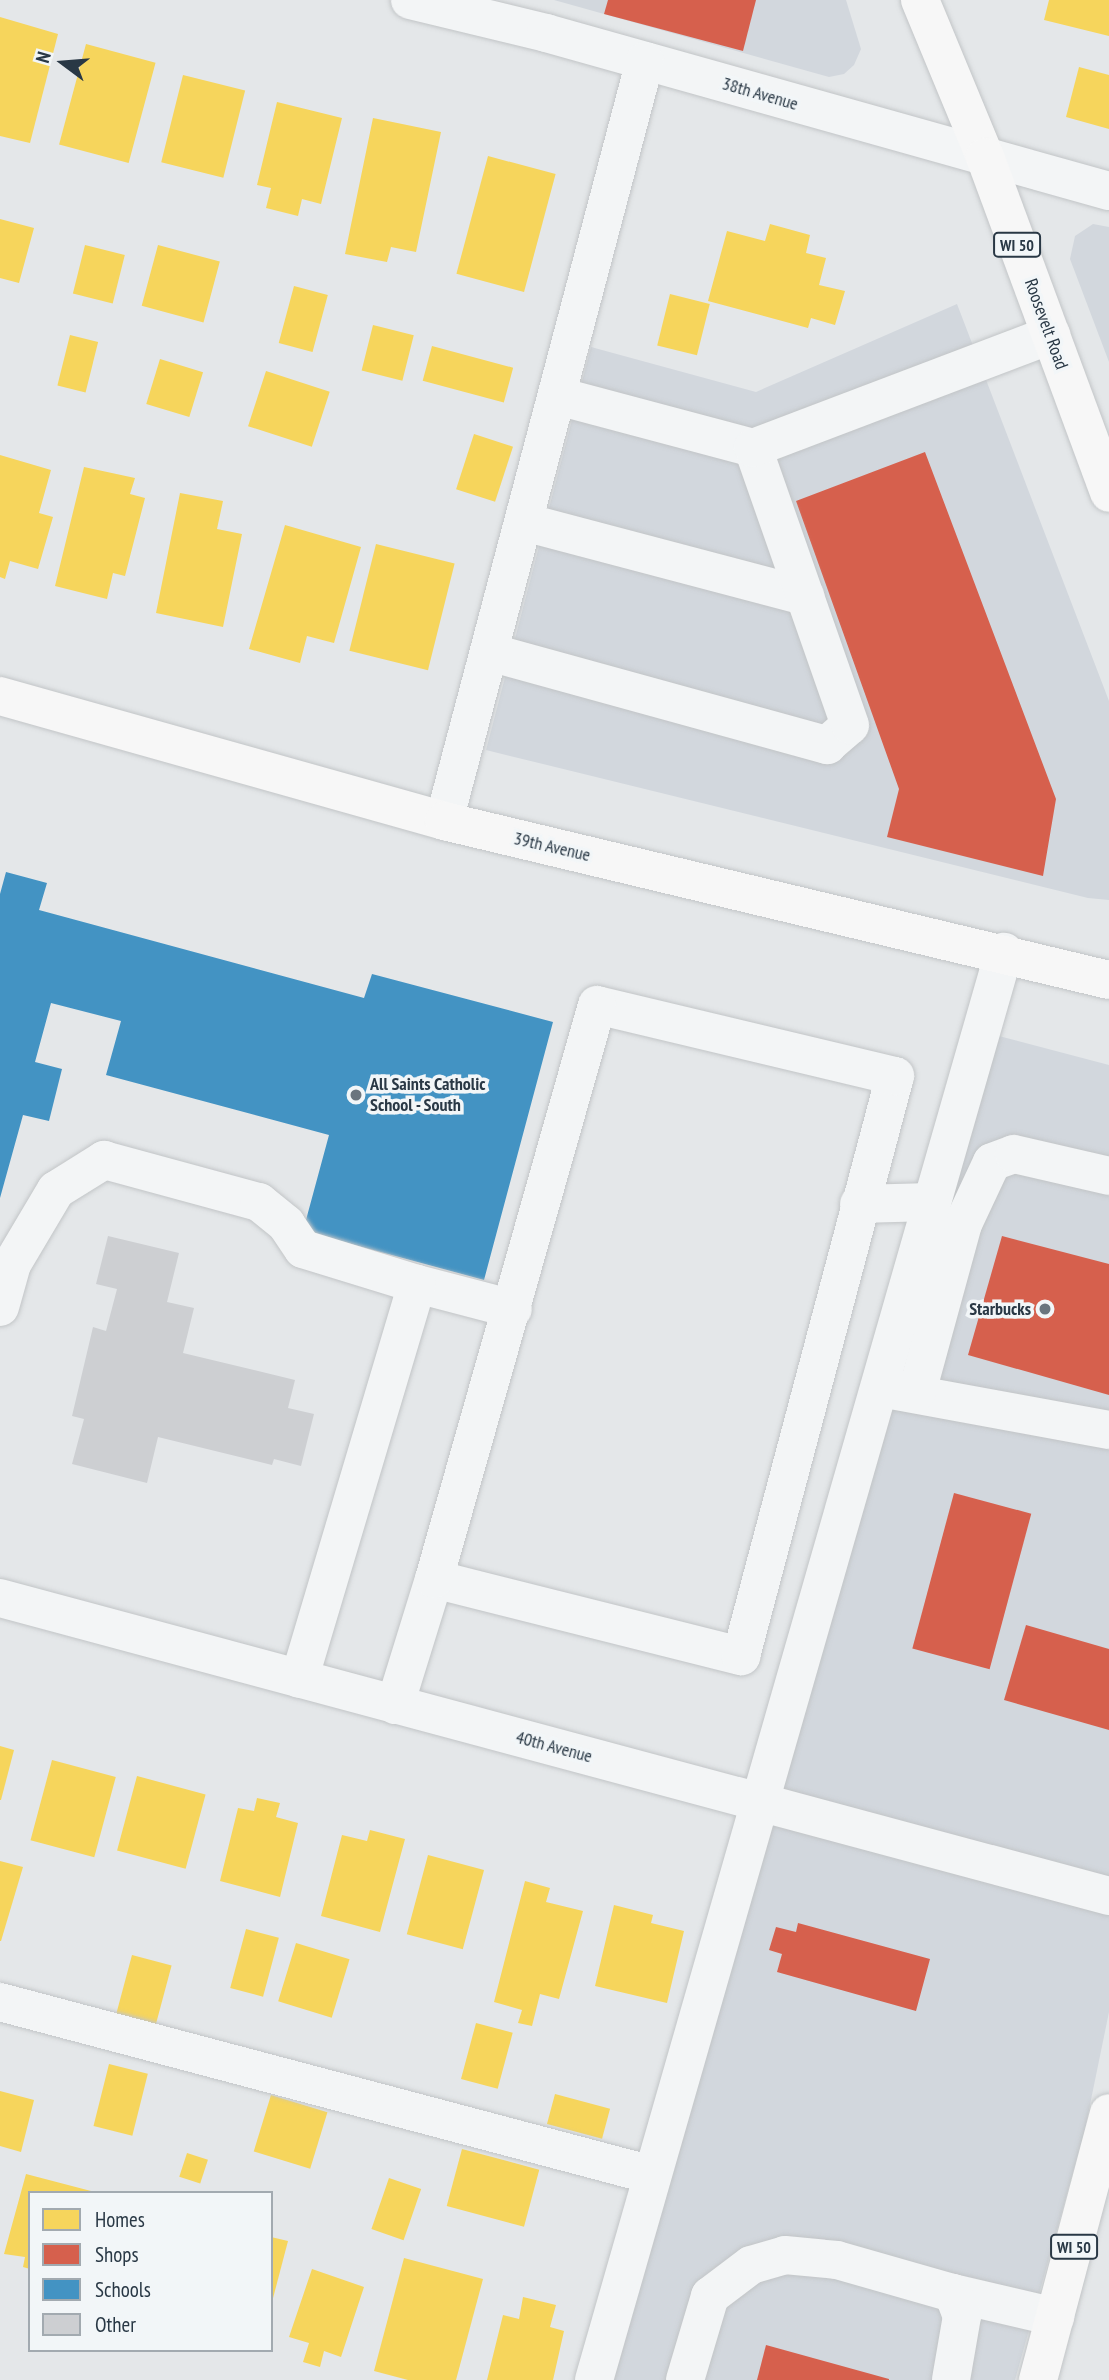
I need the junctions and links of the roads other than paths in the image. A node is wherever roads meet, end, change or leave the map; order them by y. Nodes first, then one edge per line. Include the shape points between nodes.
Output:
1 (410, 0) edge
2 (920, 0) edge
3 (539, 17) edge
4 (645, 61) junction
5 (985, 157) junction
6 (1109, 191) edge
7 (1051, 335) junction
8 (558, 396) junction
9 (753, 448) junction
10 (1109, 493) edge
11 (524, 522) junction
12 (805, 596) junction
13 (489, 652) junction
14 (0, 696) edge
15 (444, 821) junction
16 (1004, 952) junction
17 (1109, 980) edge
18 (946, 1150) junction
19 (992, 1162) junction
20 (1109, 1176) edge
21 (932, 1202) junction
22 (859, 1204) junction
23 (417, 1284) junction
24 (0, 1307) edge
25 (513, 1309) junction
26 (877, 1389) junction
27 (917, 1392) junction
28 (1109, 1430) edge
29 (434, 1579) junction
30 (0, 1598) edge
31 (756, 1598) junction
32 (812, 1612) junction
33 (299, 1679) junction
34 (395, 1704) junction
35 (757, 1802) junction
36 (1109, 1896) edge
37 (0, 2001) edge
38 (1109, 2113) edge
39 (652, 2175) junction
40 (953, 2293) junction
41 (1055, 2317) junction
42 (594, 2380) edge
43 (685, 2380) edge
44 (951, 2380) edge
45 (1038, 2380) edge

1 - 3 street, 38th Avenue
2 - 5 main road, Roosevelt Road / WI 50
3 - 4 street, 38th Avenue
4 - 5 street, 38th Avenue
4 - 8 street
5 - 6 street, 38th Avenue
5 - 7 main road, Roosevelt Road / WI 50
7 - 9 street
7 - 10 main road, Roosevelt Road / WI 50
8 - 9 street
8 - 11 street
9 - 12 street
11 - 12 street
11 - 13 street
12 - 13 street via 850,725 827,745
13 - 15 street
14 - 15 main road, 39th Avenue
15 - 16 main road, 39th Avenue
16 - 17 main road, 39th Avenue
16 - 18 street
18 - 19 street
18 - 21 street
19 - 20 street via 1014,1154
19 - 27 street via 963,1224
21 - 22 street
21 - 26 street
22 - 25 street via 895,1076 597,1005
22 - 31 street
23 - 24 street via 303,1249 286,1224 259,1202 104,1160 56,1190 12,1264
23 - 25 street
23 - 33 street
25 - 29 street
26 - 27 street
26 - 32 street
27 - 28 street
29 - 31 street via 741,1656
29 - 34 street
30 - 33 street, 40th Avenue
31 - 32 street
32 - 35 street
33 - 34 street, 40th Avenue
34 - 35 street, 40th Avenue
35 - 36 street, 40th Avenue
35 - 39 street
37 - 39 street
38 - 41 main road, WI 50
39 - 42 street
40 - 41 street
40 - 43 street via 837,2260 785,2255 751,2265 710,2296
40 - 44 street via 962,2316
41 - 45 main road, WI 50

